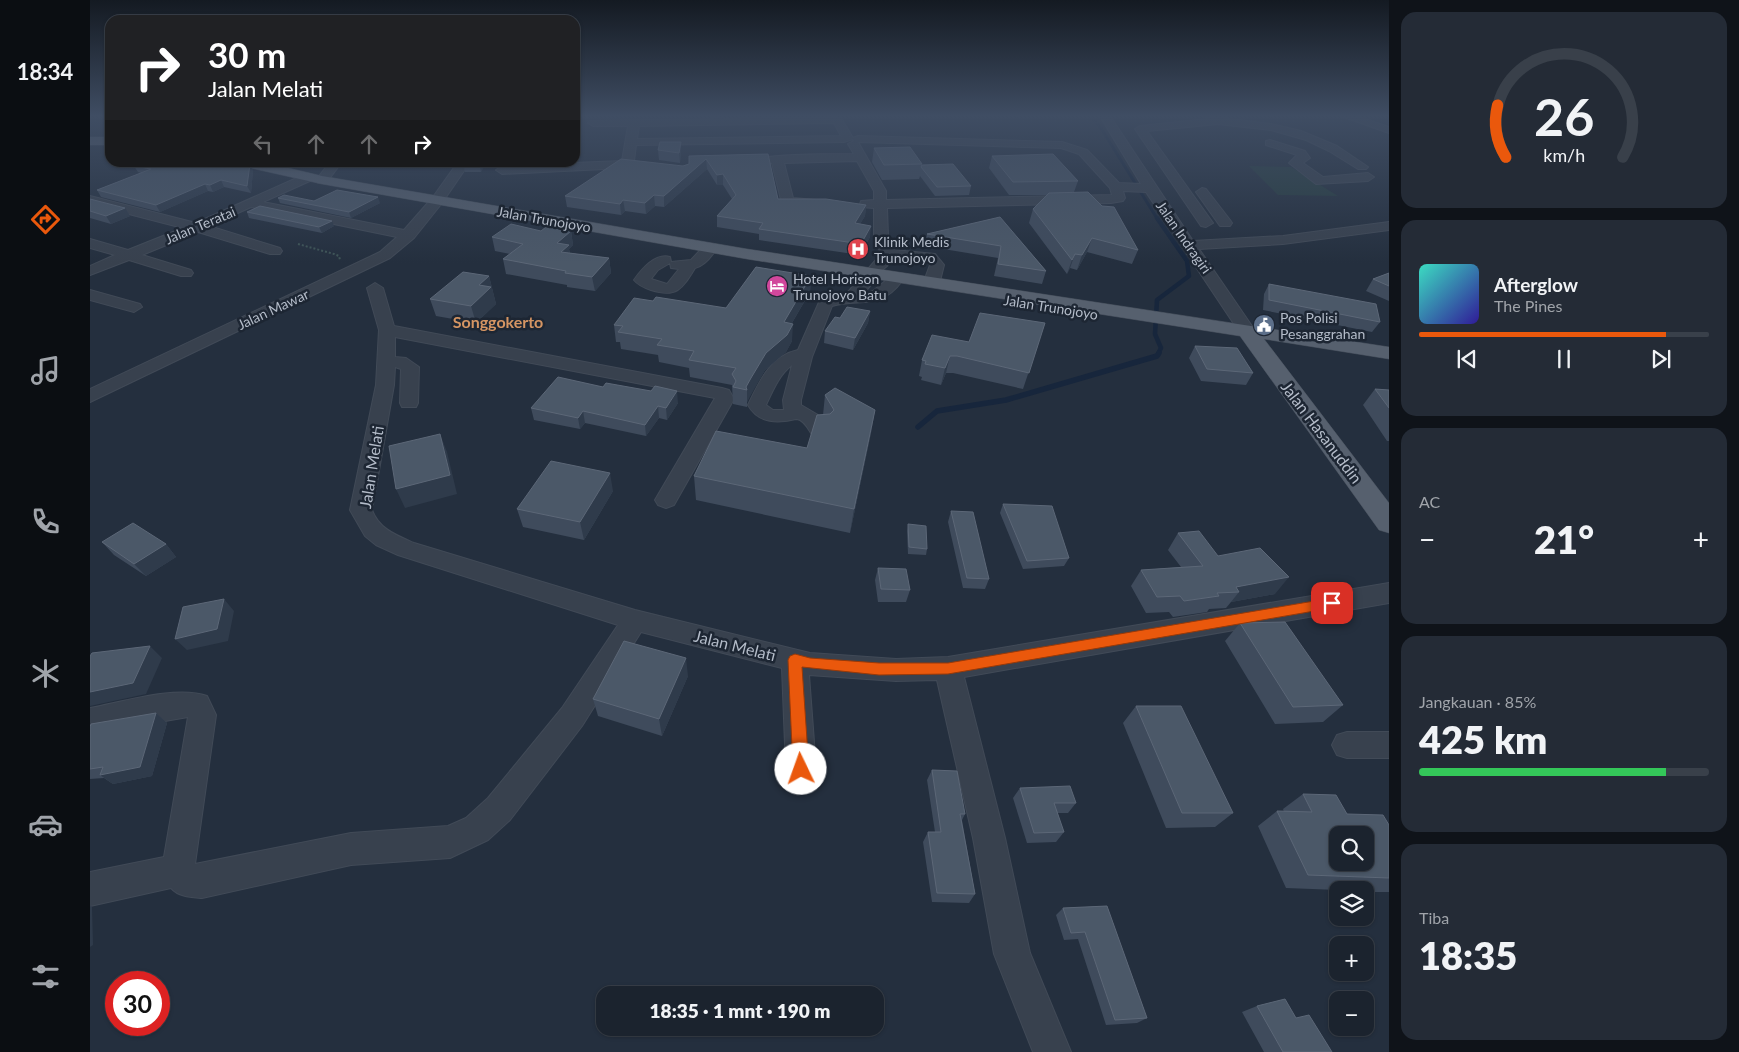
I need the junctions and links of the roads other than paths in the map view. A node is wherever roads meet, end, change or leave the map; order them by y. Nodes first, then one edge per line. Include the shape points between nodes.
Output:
1 (778, 165) edge
2 (795, 165) edge
3 (829, 165) edge
4 (866, 165) edge
5 (1096, 165) edge
6 (1133, 165) edge
7 (1165, 165) edge
8 (1298, 165) edge
9 (1359, 165) edge
10 (263, 167) edge
11 (331, 167) edge
12 (461, 167) edge
13 (555, 167) edge
14 (502, 170) dead end
15 (315, 179) junction
16 (1178, 184) junction
17 (1118, 187) junction
18 (1146, 188) junction
19 (90, 200) edge
20 (439, 200) junction
21 (248, 203) junction
22 (832, 204) edge
23 (851, 204) edge
24 (880, 204) junction
25 (1175, 222) junction
26 (1206, 223) junction
27 (1389, 226) edge
28 (197, 227) junction
29 (409, 235) junction
30 (677, 242) junction
31 (90, 243) edge
32 (1190, 245) junction
33 (710, 248) junction
34 (274, 251) dead end
35 (896, 252) junction
36 (129, 255) junction
37 (385, 255) junction
38 (665, 260) junction
39 (689, 266) junction
40 (90, 271) edge
41 (186, 273) dead end
42 (871, 274) junction
43 (932, 280) junction
44 (894, 281) junction
45 (320, 287) junction
46 (375, 288) junction
47 (90, 295) edge
48 (847, 297) junction
49 (134, 307) dead end
50 (1147, 319) junction
51 (387, 330) junction
52 (1252, 337) junction
53 (1389, 353) edge
54 (806, 354) junction
55 (386, 362) junction
56 (1389, 364) edge
57 (772, 379) junction
58 (794, 382) junction
59 (90, 396) edge
60 (409, 403) dead end
61 (798, 413) junction
62 (820, 432) edge
63 (666, 500) dead end
64 (1389, 523) edge
65 (1389, 593) edge
66 (635, 620) junction
67 (802, 662) junction
68 (948, 668) junction
69 (90, 721) edge
70 (1347, 745) dead end
71 (1389, 745) edge
72 (801, 769) dead end
73 (178, 870) junction
74 (90, 888) edge
75 (1052, 1052) edge

1 - 22 street via 787,201
2 - 3 street via 796,168
4 - 24 street via 880,191
5 - 17 street
6 - 18 street, Jalan Indragiri
7 - 16 street
8 - 9 street via 1324,184 1372,173
10 - 15 main road, Jalan Trunojoyo
11 - 15 street
12 - 20 street, Jalan Mawar
13 - 14 street
15 - 20 main road, Jalan Trunojoyo
15 - 21 street, Jalan Teratai
16 - 26 street
16 - 26 street via 1197,185 1225,223
17 - 18 street
17 - 24 street via 1119,198 1111,200
18 - 25 street, Jalan Indragiri
19 - 28 street
20 - 29 street, Jalan Mawar
20 - 30 main road, Jalan Trunojoyo
21 - 28 street, Jalan Teratai
21 - 29 street
23 - 24 street
24 - 35 street via 881,236
25 - 26 street
25 - 32 street, Jalan Indragiri
27 - 32 street via 1283,240
28 - 34 street
28 - 36 street, Jalan Teratai
29 - 37 street, Jalan Mawar
30 - 33 main road, Jalan Trunojoyo
30 - 38 street
31 - 36 street
32 - 52 street, Jalan Indragiri
33 - 39 street
33 - 42 main road, Jalan Trunojoyo
35 - 42 street
35 - 43 street via 924,256 934,261 937,271
36 - 40 street, Jalan Teratai
36 - 41 street
37 - 45 street, Jalan Mawar
37 - 46 street
38 - 39 street
38 - 39 street via 653,267 642,280 669,289 677,284
42 - 43 main road, Jalan Trunojoyo
42 - 44 main road, Jalan Trunojoyo
42 - 48 street via 854,295
43 - 50 main road, Jalan Trunojoyo
44 - 48 street via 886,290 867,300
44 - 50 main road, Jalan Trunojoyo
45 - 46 street via 349,284
45 - 59 street, Jalan Mawar
46 - 51 street, Jalan Melati
47 - 49 street
48 - 54 street via 826,303
50 - 52 main road, Jalan Trunojoyo
51 - 55 street, Jalan Melati
51 - 63 street via 722,394 725,398
52 - 53 main road
52 - 56 main road
52 - 64 main road, Jalan Hasanuddin
54 - 57 street via 792,355 783,361
54 - 58 street
55 - 60 street via 400,362 410,367
55 - 66 street, Jalan Melati via 385,385 361,510 365,524 380,538 406,549
57 - 58 street
57 - 61 street via 757,405 759,409 775,416
58 - 61 street via 790,402
61 - 62 street via 811,419
65 - 68 street, Jalan Melati
66 - 67 street, Jalan Melati
66 - 73 street via 572,717 499,809 478,829 450,842 351,849 202,881 186,880
67 - 68 street, Jalan Melati via 896,670
67 - 72 street
68 - 75 street via 989,838 1012,954
69 - 73 street via 181,704 197,705 202,715
70 - 71 street
73 - 74 street

